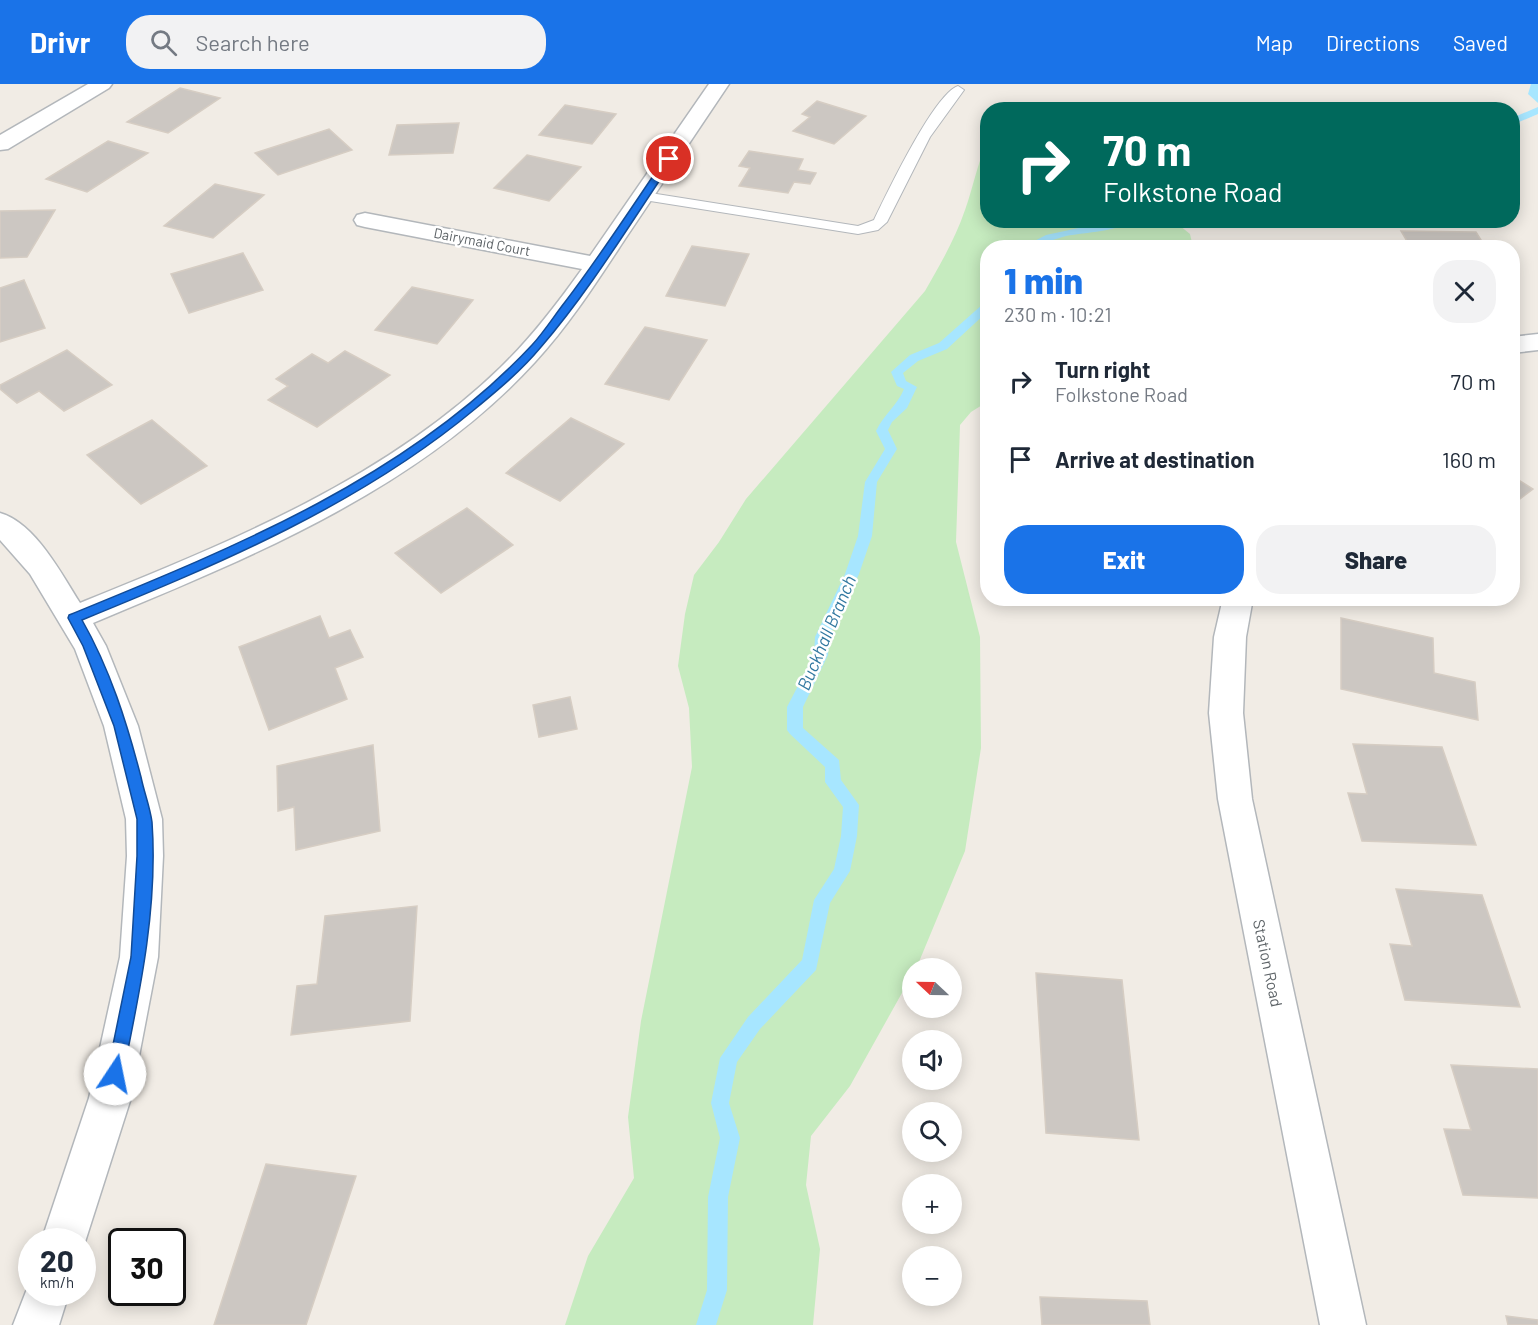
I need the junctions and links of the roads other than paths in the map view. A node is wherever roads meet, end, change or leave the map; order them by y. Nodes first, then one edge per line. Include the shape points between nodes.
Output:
1 (102, 84) edge
2 (718, 84) edge
3 (958, 90) dead end
4 (0, 144) edge
5 (644, 196) junction
6 (365, 220) dead end
7 (598, 265) junction
8 (1538, 342) edge
9 (1520, 344) edge
10 (0, 523) edge
11 (1236, 606) edge
12 (74, 618) junction
13 (68, 1228) edge
14 (42, 1306) edge
15 (36, 1325) edge
16 (1343, 1325) edge

1 - 4 street
2 - 5 street
3 - 5 lane via 918,142 880,222 873,227 858,230
5 - 7 street
6 - 7 street, Dairymaid Court
7 - 12 street via 537,345 503,380 406,456 288,523 193,570
8 - 9 street
10 - 12 street via 41,567
11 - 16 street, Station Road via 1230,637 1226,713 1235,799
12 - 13 street via 90,646 121,726 144,819 145,856 139,957 110,1098
14 - 15 street

